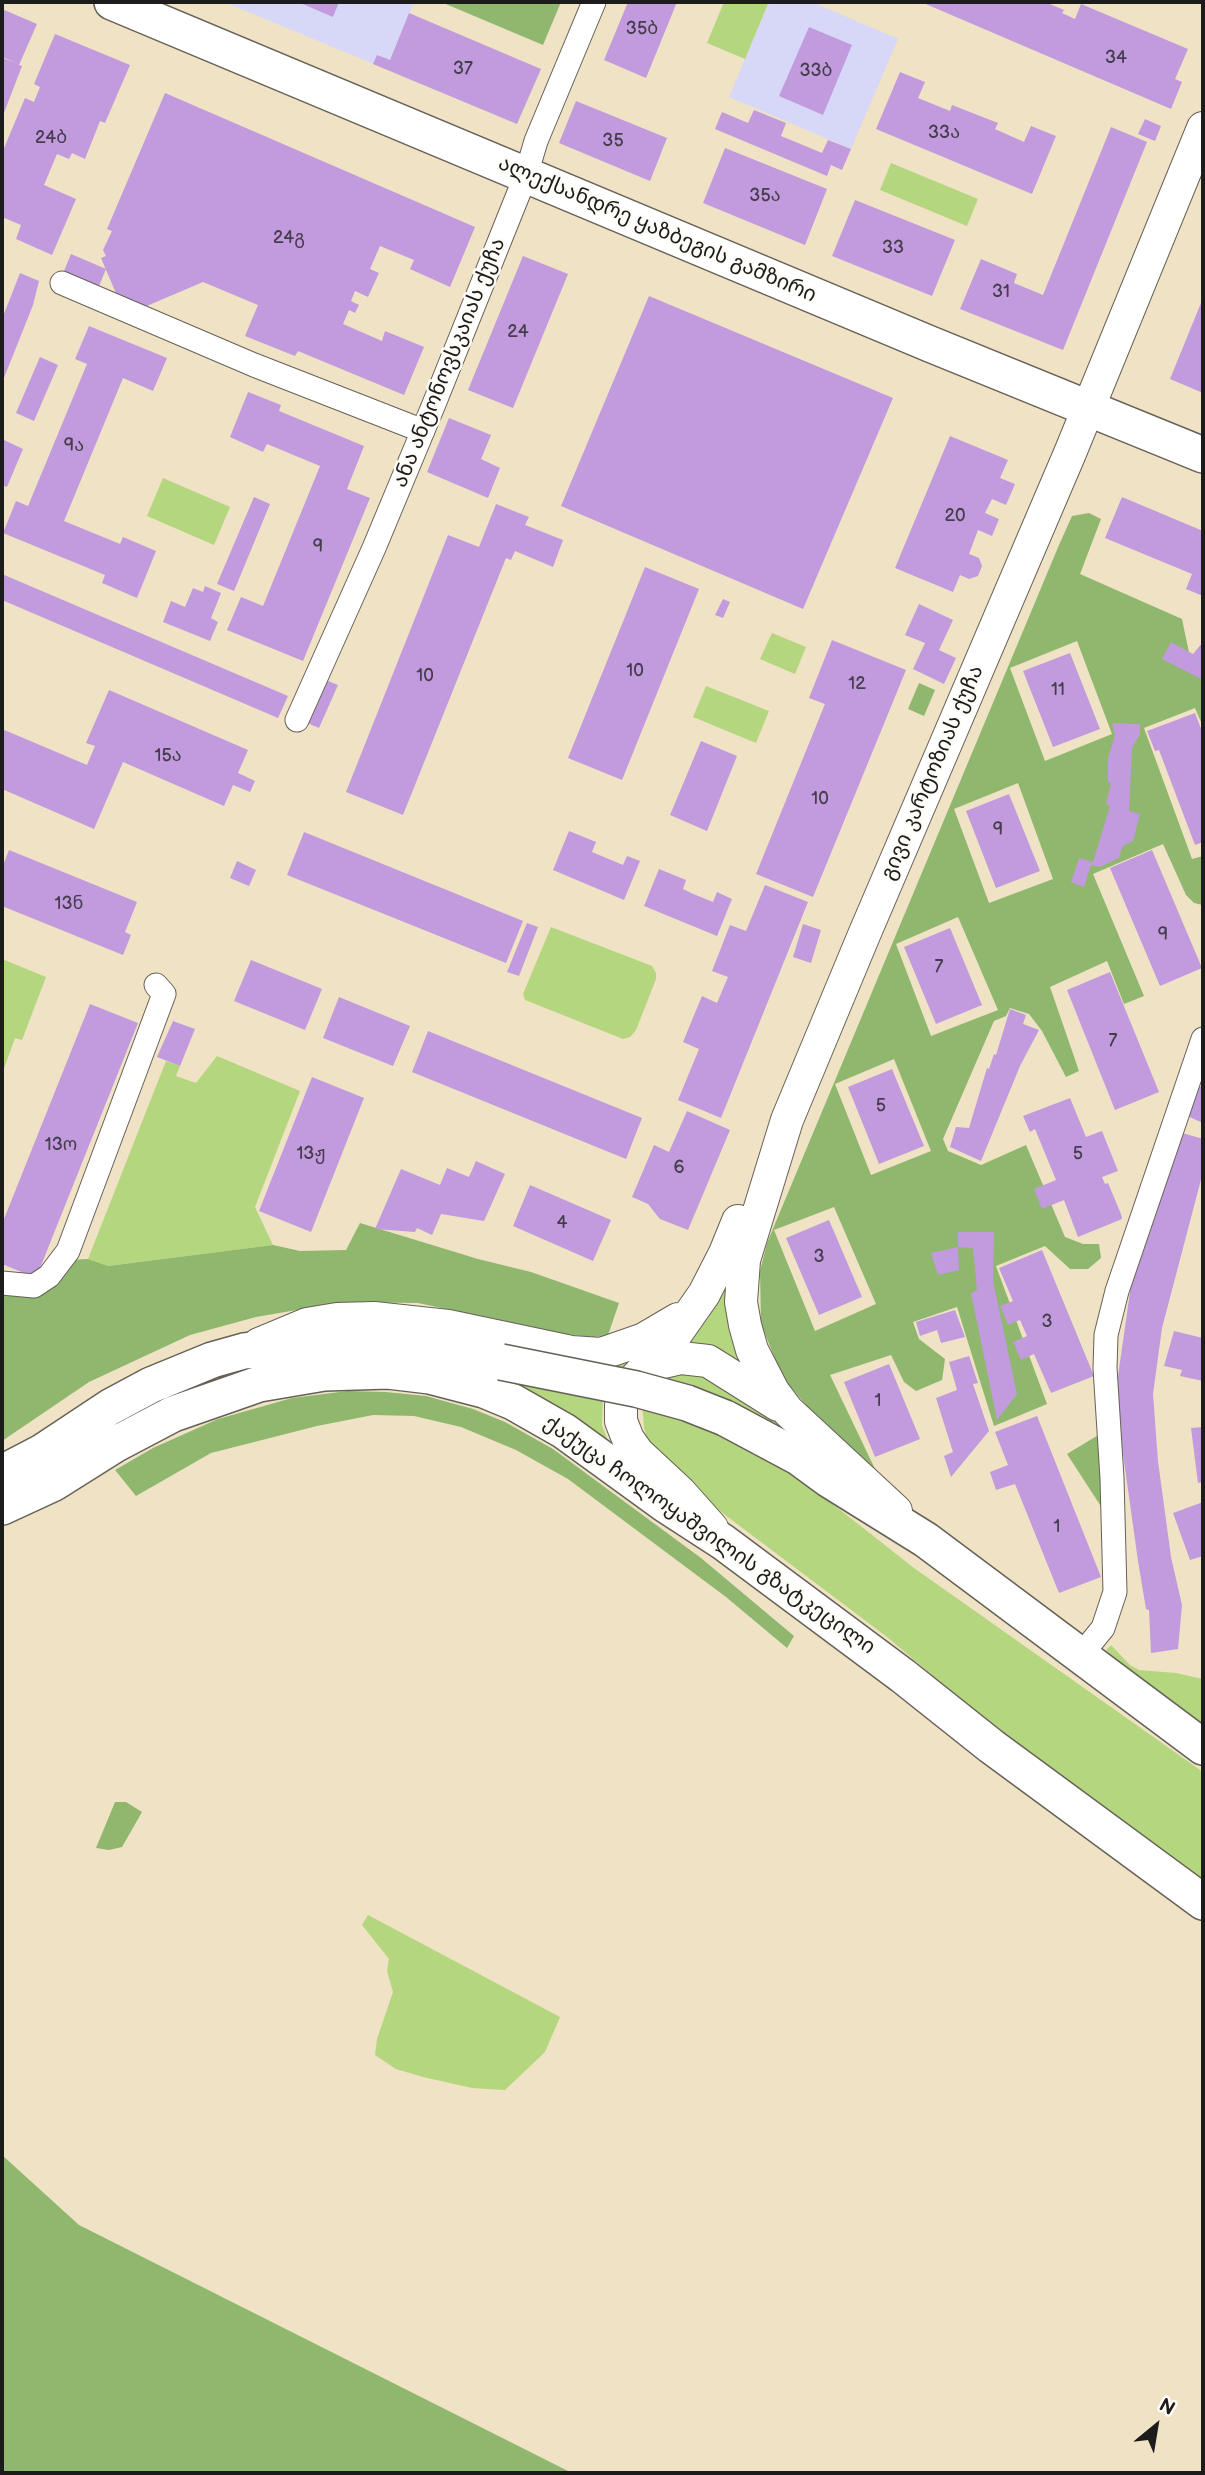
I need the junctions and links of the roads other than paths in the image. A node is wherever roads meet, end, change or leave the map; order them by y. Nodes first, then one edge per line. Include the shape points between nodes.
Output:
1 (112, 2) edge
2 (594, 2) edge
3 (1203, 128) edge
4 (526, 174) junction
5 (62, 283) dead end
6 (1088, 409) junction
7 (423, 431) junction
8 (1203, 455) edge
9 (297, 720) dead end
10 (156, 985) dead end
11 (1203, 1039) edge
12 (780, 1139) junction
13 (2, 1283) edge
14 (694, 1309) junction
15 (244, 1351) junction
16 (648, 1366) junction
17 (788, 1411) junction
18 (2, 1473) edge
19 (2, 1507) edge
20 (926, 1540) junction
21 (723, 1542) junction
22 (1081, 1655) junction
23 (1203, 1747) edge
24 (1203, 1902) edge

1 - 4 main road, ალექსანდრე ყაზბეგის გამზირი
2 - 4 street, ანა ანტონოვსკაიას ქუჩა
3 - 6 main road, გივი კარტოზიას ქუჩა
4 - 6 main road, ალექსანდრე ყაზბეგის გამზირი
4 - 7 street, ანა ანტონოვსკაიას ქუჩა
5 - 7 street
6 - 8 main road, ალექსანდრე ყაზბეგის გამზირი
6 - 12 main road, გივი კარტოზიას ქუჩა
7 - 9 street, ანა ანტონოვსკაიას ქუჩა
10 - 13 street via 164,994 68,1251 49,1276 34,1286
11 - 22 street via 1106,1335 1115,1592 1103,1628
12 - 14 main road, გივი კარტოზიას ქუჩა via 750,1190 715,1275
12 - 17 main road, გივი კარტოზიას ქუჩა via 744,1260 741,1302 752,1350
14 - 15 main road via 645,1339 601,1354 448,1326 374,1318 307,1324
14 - 16 main road, გივი კარტოზიას ქუჩა
15 - 18 main road via 151,1385
15 - 20 main road, bridge via 320,1343 434,1348 648,1392 725,1418 798,1457
16 - 17 main road via 681,1358 708,1361
16 - 21 main road, გივი კარტოზიას ქუჩა via 626,1391 621,1405 628,1439
17 - 20 main road, გივი კარტოზიას ქუჩა
19 - 21 main road, ქაქუცა ჩოლოყაშვილის გზატკეცილი via 54,1483 146,1427 208,1400 290,1377 388,1371 460,1382 513,1402 564,1431
20 - 22 main road, გივი კარტოზიას ქუჩა
21 - 24 main road, ქაქუცა ჩოლოყაშვილის გზატკეცილი
22 - 23 main road, გივი კარტოზიას ქუჩა

